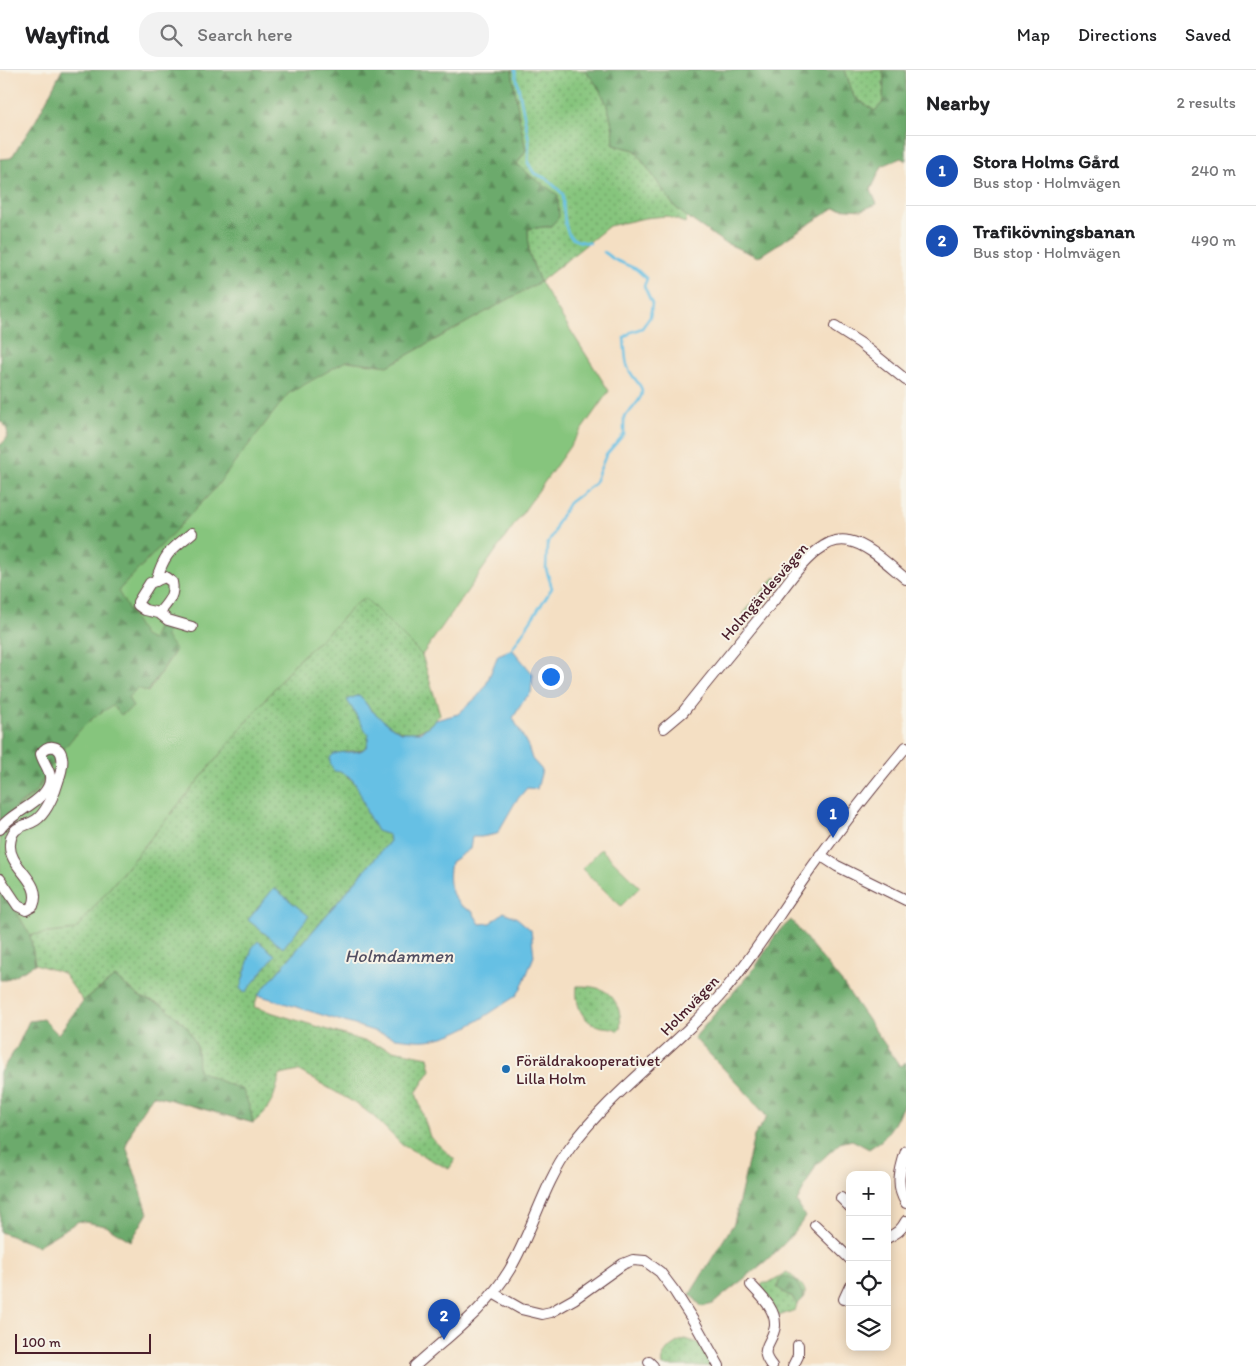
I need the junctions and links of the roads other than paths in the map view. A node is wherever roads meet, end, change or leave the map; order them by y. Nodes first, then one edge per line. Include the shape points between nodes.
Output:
1 (835, 327) dead end
2 (906, 380) edge
3 (192, 533) dead end
4 (906, 579) edge
5 (156, 581) junction
6 (159, 613) junction
7 (192, 627) dead end
8 (664, 728) dead end
9 (906, 747) edge
10 (0, 829) edge
11 (820, 855) junction
12 (0, 879) edge
13 (906, 900) edge
14 (906, 1151) edge
15 (841, 1198) dead end
16 (846, 1203) edge
17 (906, 1203) edge
18 (815, 1225) dead end
19 (905, 1226) edge
20 (891, 1236) edge
21 (846, 1254) edge
22 (751, 1285) dead end
23 (493, 1293) junction
24 (846, 1295) edge
25 (844, 1299) dead end
26 (798, 1345) dead end
27 (415, 1366) edge
28 (719, 1366) edge
29 (772, 1366) edge
30 (793, 1366) edge

1 - 2 street
3 - 5 street via 169,551
4 - 8 street, Holmgärdesvägen via 857,543 838,541 823,546 797,572 683,712
5 - 6 street via 165,578 172,582 174,590
5 - 6 street via 150,583 138,605
6 - 7 street via 168,620
9 - 11 street, Holmvägen
10 - 12 street via 44,792 50,773 41,754 48,747 57,748 62,754 62,761 50,800 38,818 15,831 10,844 13,860 32,886 33,906 26,910 18,906
11 - 13 street
11 - 23 street, Holmvägen via 764,940 723,992 601,1112 569,1149 548,1185 512,1267
14 - 17 street via 898,1184
15 - 16 street
18 - 21 street
19 - 20 street
22 - 29 street via 772,1312 775,1326 765,1352
23 - 27 street, Holmvägen
23 - 28 street via 520,1309 542,1314 574,1299 623,1264 633,1260 645,1261 656,1268 684,1306
24 - 25 street
26 - 30 street via 798,1356

